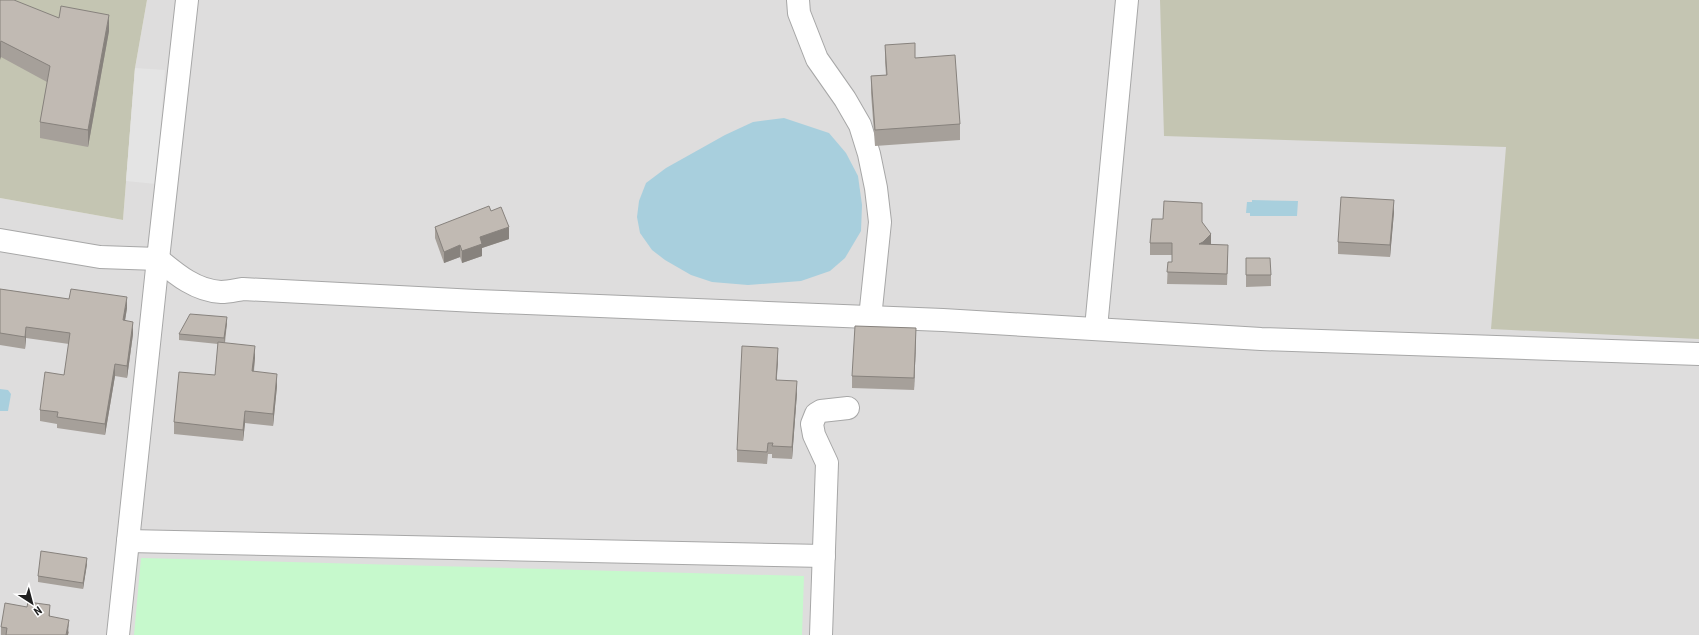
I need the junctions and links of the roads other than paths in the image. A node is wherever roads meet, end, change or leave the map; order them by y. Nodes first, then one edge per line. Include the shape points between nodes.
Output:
1 (186, 0) edge
2 (798, 0) edge
3 (1126, 0) edge
4 (0, 240) edge
5 (158, 259) junction
6 (870, 318) junction
7 (1096, 328) junction
8 (1699, 354) edge
9 (848, 408) dead end
10 (128, 541) junction
11 (824, 556) junction
12 (118, 635) edge
13 (821, 635) edge

1 - 5 street
2 - 6 street via 799,14 817,59 860,125 869,154 880,222
3 - 7 street
4 - 5 street via 100,257
5 - 6 street via 179,276 199,287 221,292 243,289
5 - 10 street
6 - 7 street
7 - 8 street via 1261,339
9 - 11 street via 821,411 816,414 812,424 814,435 827,463
10 - 11 street
10 - 12 street
11 - 13 street

